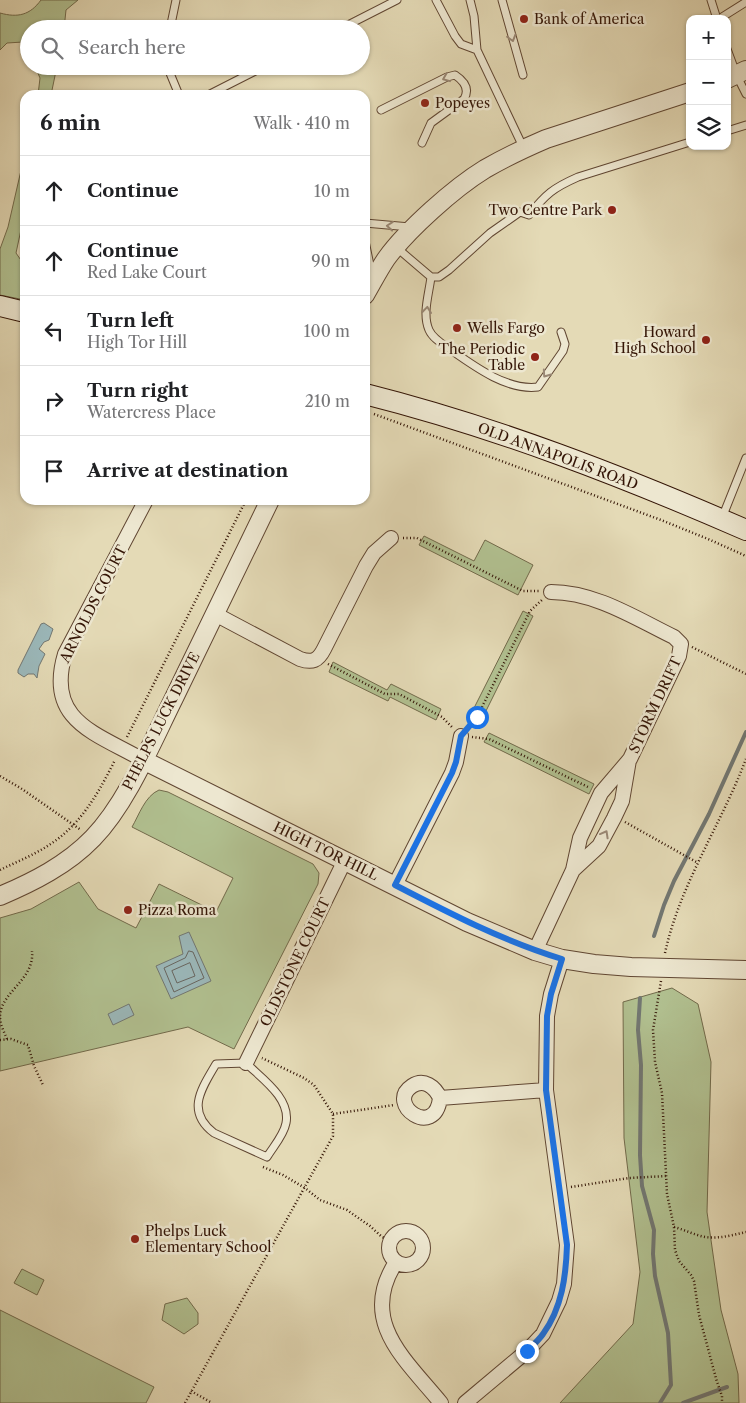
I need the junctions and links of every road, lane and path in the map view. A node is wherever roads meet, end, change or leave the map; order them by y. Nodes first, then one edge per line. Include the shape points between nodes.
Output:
1 (176, 0) edge
2 (397, 0) edge
3 (436, 0) edge
4 (470, 0) edge
5 (502, 0) edge
6 (711, 0) edge
7 (746, 2) edge
8 (717, 15) edge
9 (725, 15) edge
10 (172, 20) edge
11 (358, 20) edge
12 (477, 50) junction
13 (731, 59) edge
14 (170, 75) edge
15 (248, 75) edge
16 (523, 75) dead end
17 (737, 75) edge
18 (177, 90) edge
19 (218, 90) edge
20 (686, 93) edge
21 (746, 94) edge
22 (381, 110) dead end
23 (746, 125) edge
24 (731, 130) edge
25 (422, 143) dead end
26 (686, 143) edge
27 (524, 149) junction
28 (370, 224) edge
29 (415, 228) junction
30 (397, 248) junction
31 (431, 277) junction
32 (370, 286) edge
33 (0, 306) edge
34 (20, 311) edge
35 (562, 332) dead end
36 (370, 395) edge
37 (372, 414) dead end
38 (746, 458) edge
39 (143, 505) edge
40 (244, 505) edge
41 (268, 505) edge
42 (721, 519) junction
43 (740, 537) edge
44 (390, 538) joint
45 (735, 550) junction
46 (746, 556) edge
47 (551, 592) junction
48 (215, 614) junction
49 (681, 644) junction
50 (320, 658) junction
51 (746, 674) edge
52 (461, 736) junction
53 (127, 738) dead end
54 (116, 758) dead end
55 (630, 759) junction
56 (746, 759) edge
57 (143, 760) junction
58 (0, 776) edge
59 (601, 794) junction
60 (614, 818) junction
61 (73, 825) junction
62 (92, 838) junction
63 (345, 860) junction
64 (698, 863) junction
65 (0, 870) edge
66 (573, 870) junction
67 (395, 885) junction
68 (0, 896) edge
69 (32, 951) dead end
70 (535, 951) junction
71 (562, 959) junction
72 (663, 967) junction
73 (746, 970) edge
74 (7, 1039) junction
75 (0, 1040) edge
76 (246, 1063) junction
77 (43, 1085) dead end
78 (546, 1090) junction
79 (440, 1098) junction
80 (405, 1104) junction
81 (333, 1114) junction
82 (262, 1167) dead end
83 (667, 1176) junction
84 (305, 1188) junction
85 (559, 1188) junction
86 (674, 1228) junction
87 (746, 1232) edge
88 (391, 1240) junction
89 (396, 1262) junction
90 (191, 1391) junction
91 (185, 1403) edge
92 (212, 1403) edge
93 (441, 1403) edge
94 (465, 1403) edge
95 (722, 1403) edge

1 - 10 lane
2 - 11 lane
3 - 12 lane via 461,44
4 - 12 lane
5 -> 16 lane
6 - 8 lane
7 - 9 lane
12 - 27 lane
13 - 17 lane
14 - 18 lane
15 - 19 lane
17 - 21 lane
20 - 27 street
25 -> 22 lane via 431,123 464,99 467,94 462,79 455,75 447,77
23 - 24 lane
26 - 31 lane via 561,185 546,195 529,215 520,212 490,233 449,270 439,277
27 - 29 street via 485,169 461,186
29 -> 28 lane
29 - 30 street
30 - 31 lane
30 - 32 street
35 -> 31 lane via 563,350 538,387 519,386 496,377 480,370 429,331 425,317
33 - 34 main road
36 - 42 main road, OLD ANNAPOLIS ROAD via 523,441
37 - 45 path
38 - 42 lane
39 - 57 street, ARNOLDS COURT via 65,654 59,676 65,704 84,728
40 - 53 path
41 - 48 street, PHELPS LUCK DRIVE
42 - 43 main road, OLD ANNAPOLIS ROAD
43 - 45 path
44 - 47 path via 417,538 522,590
44 - 50 street via 366,566
45 - 46 path
47 - 49 street, STORM DRIFT via 596,599 674,636
47 - 52 path via 530,611 477,717
48 - 50 street via 300,659 314,661
48 - 57 street, PHELPS LUCK DRIVE
49 - 51 path via 698,649
49 - 55 street, STORM DRIFT via 679,656
50 - 52 path via 385,694 399,694 442,717
52 - 59 path via 488,739
52 - 67 street via 452,773
54 - 61 path via 99,792
55 - 59 street, STORM DRIFT
55 - 60 street, STORM DRIFT via 622,801
56 - 64 path via 735,789
57 - 62 street, PHELPS LUCK DRIVE via 106,824
57 - 63 street, HIGH TOR HILL
58 - 61 path
59 - 66 street, STORM DRIFT via 580,838
60 - 64 path
66 -> 60 street, STORM DRIFT via 599,846
61 - 62 path
61 - 65 path via 48,846
62 - 68 street, PHELPS LUCK DRIVE via 63,863
63 - 67 street, HIGH TOR HILL
63 - 76 street, OLDSTONE COURT
64 - 72 path via 677,911
66 - 70 street, STORM DRIFT
67 - 70 street, HIGH TOR HILL via 467,922
69 - 74 path via 28,972 1,1010 0,1018
70 - 71 street, HIGH TOR HILL
71 - 72 street, HIGH TOR HILL
71 - 78 street via 547,1016
72 - 73 street, HIGH TOR HILL
72 - 83 path via 653,1030 655,1062 662,1093
74 - 75 path
74 - 77 path via 28,1045
76 - 76 lane via 216,1064 198,1100 200,1118 214,1133 267,1157 282,1134 287,1111 277,1094
76 - 81 path via 267,1059 304,1078 314,1084
78 - 79 street
78 - 85 street
79 - 80 street via 435,1112 425,1118 412,1114
79 - 80 street via 430,1084 416,1084 408,1090
80 - 81 path
81 - 84 path via 333,1136
82 - 84 path
83 - 85 path
83 - 86 path
84 - 88 path via 320,1200 347,1210 382,1237
84 - 90 path
85 - 94 street via 567,1245 566,1264 564,1284 552,1318 527,1351
86 - 87 path via 704,1237
86 - 95 path via 679,1261 694,1281 699,1315
88 - 89 street via 390,1256
88 - 89 street via 401,1232 409,1231 417,1235 423,1248 416,1262 404,1265
89 - 93 street via 386,1276 383,1290 383,1320 388,1336
90 - 91 path
90 - 92 path

